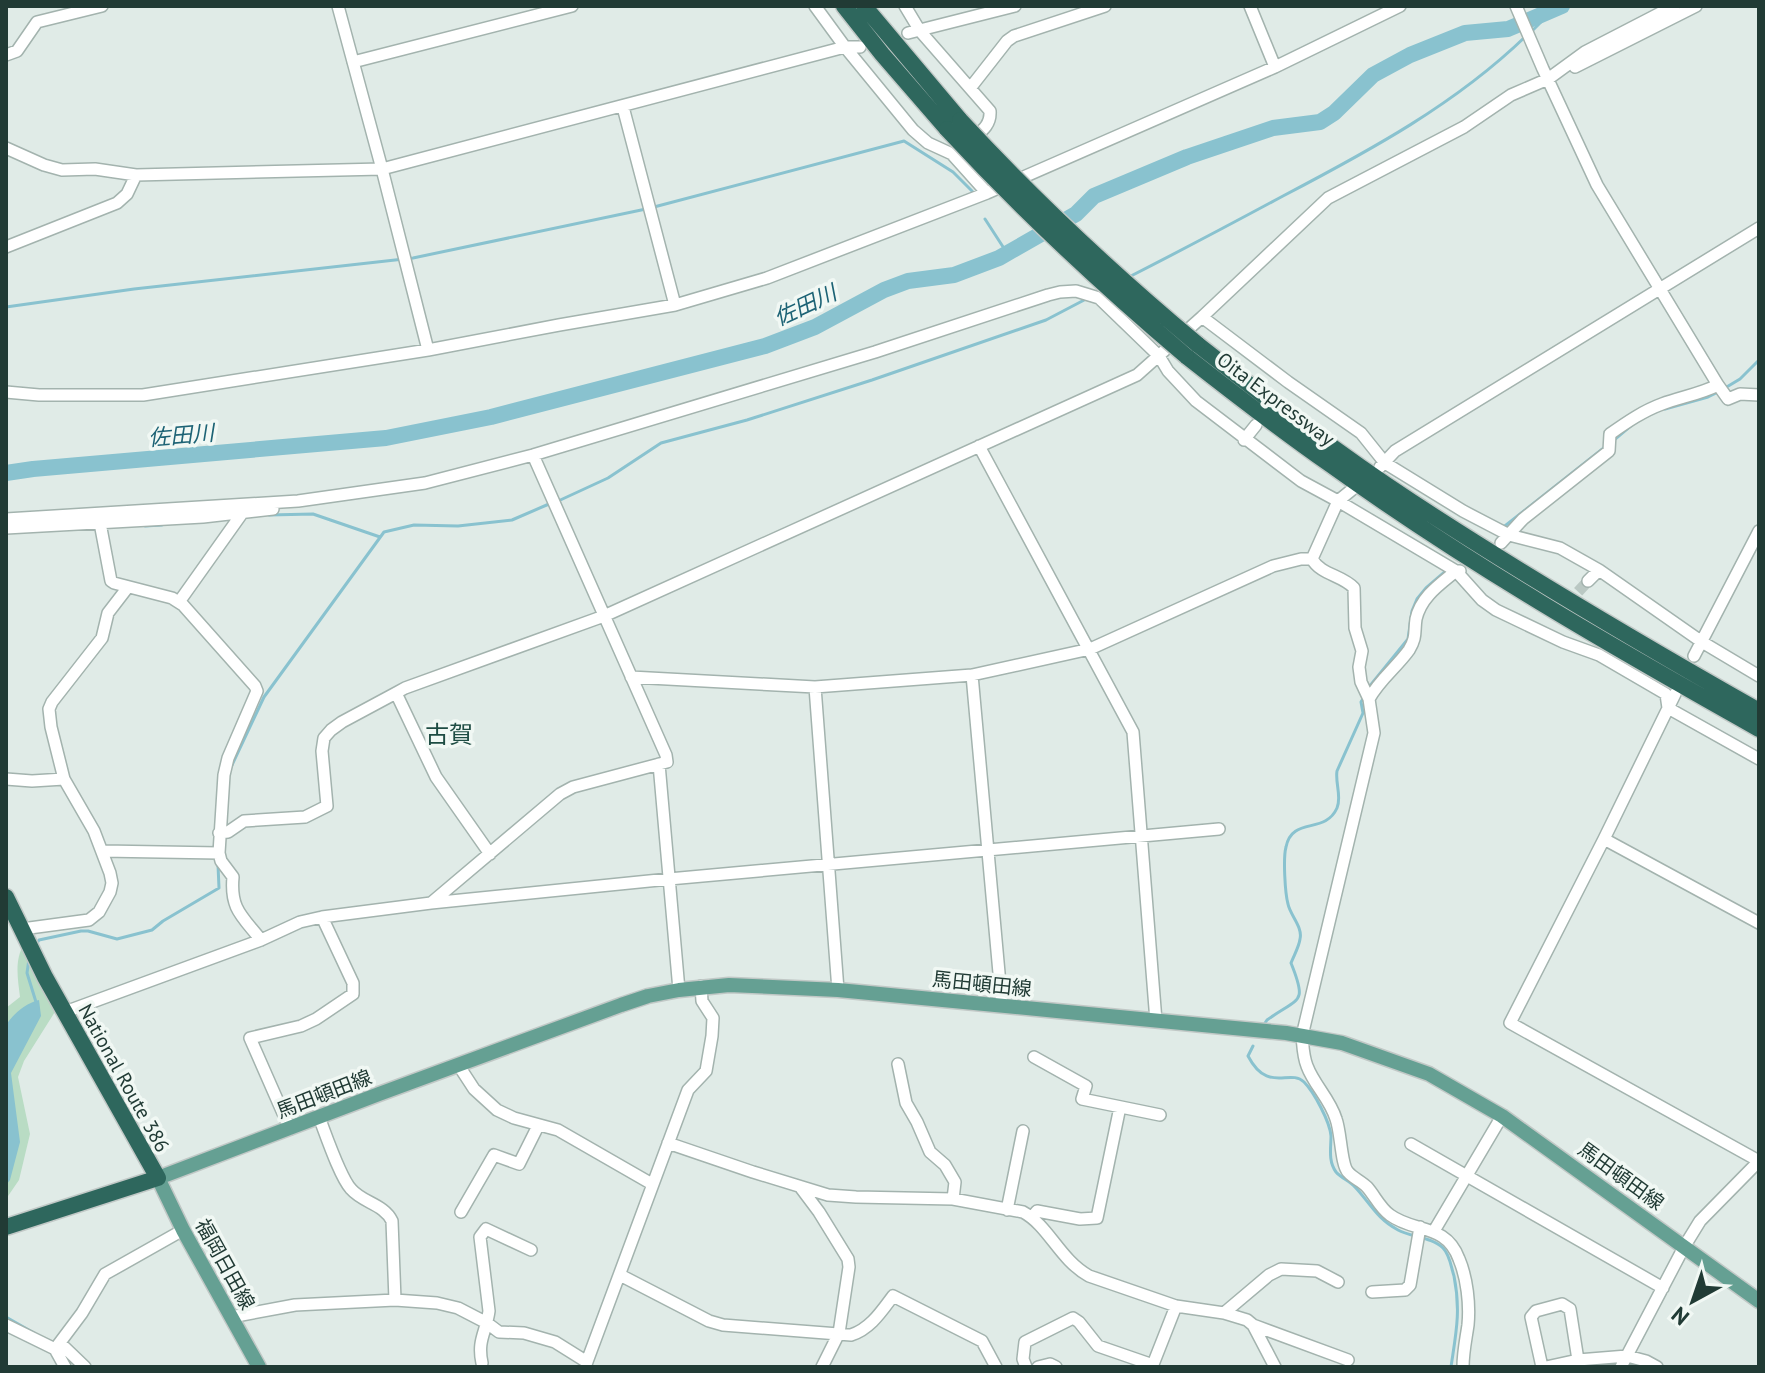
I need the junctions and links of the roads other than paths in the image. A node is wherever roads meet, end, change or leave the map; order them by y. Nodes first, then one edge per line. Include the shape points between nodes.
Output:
1 (102, 6) edge
2 (338, 6) edge
3 (572, 6) edge
4 (815, 6) edge
5 (844, 6) edge
6 (864, 6) edge
7 (905, 6) edge
8 (1015, 6) edge
9 (1105, 6) edge
10 (1250, 6) edge
11 (1400, 6) edge
12 (1516, 6) edge
13 (1674, 6) edge
14 (1696, 6) edge
15 (1635, 26) junction
16 (914, 32) junction
17 (1620, 45) junction
18 (845, 47) junction
19 (860, 47) dead end
20 (6, 55) edge
21 (353, 62) junction
22 (1275, 67) junction
23 (1547, 77) junction
24 (971, 87) junction
25 (623, 107) junction
26 (954, 124) junction
27 (6, 148) edge
28 (952, 154) junction
29 (382, 169) junction
30 (136, 175) junction
31 (987, 193) junction
32 (1759, 228) edge
33 (6, 247) edge
34 (1660, 288) junction
35 (675, 305) junction
36 (1202, 317) junction
37 (428, 350) junction
38 (1191, 350) junction
39 (1159, 356) junction
40 (1721, 390) junction
41 (6, 392) edge
42 (1759, 395) edge
43 (1256, 425) dead end
44 (1244, 440) junction
45 (979, 446) junction
46 (533, 455) junction
47 (1382, 466) junction
48 (1354, 488) dead end
49 (308, 499) junction
50 (1338, 501) junction
51 (240, 516) junction
52 (6, 519) edge
53 (101, 526) junction
54 (6, 528) edge
55 (1759, 531) edge
56 (1502, 535) junction
57 (1312, 559) junction
58 (1455, 569) junction
59 (1599, 570) junction
60 (1588, 581) tunnel mouth
61 (128, 587) junction
62 (179, 602) junction
63 (604, 616) junction
64 (1702, 642) junction
65 (1090, 649) junction
66 (1694, 656) dead end
67 (972, 675) junction
68 (1759, 676) edge
69 (631, 677) junction
70 (815, 687) junction
71 (396, 693) junction
72 (1675, 694) dead end
73 (1367, 695) junction
74 (1668, 708) junction
75 (1759, 711) edge
76 (1759, 729) edge
77 (1759, 759) edge
78 (659, 764) junction
79 (6, 779) edge
80 (64, 779) junction
81 (1219, 829) dead end
82 (219, 833) junction
83 (1142, 836) junction
84 (1604, 839) junction
85 (988, 850) junction
86 (103, 851) junction
87 (219, 853) junction
88 (490, 854) junction
89 (829, 864) junction
90 (669, 879) junction
91 (6, 897) edge
92 (431, 903) junction
93 (322, 917) junction
94 (1759, 923) edge
95 (23, 931) junction
96 (261, 940) junction
97 (701, 986) junction
98 (679, 990) junction
99 (838, 990) junction
100 (1002, 1006) junction
101 (65, 1012) junction
102 (1156, 1021) junction
103 (1302, 1036) junction
104 (1034, 1057) dead end
105 (898, 1064) dead end
106 (459, 1066) junction
107 (1120, 1107) junction
108 (1160, 1115) dead end
109 (1502, 1116) junction
110 (319, 1117) junction
111 (538, 1126) junction
112 (290, 1129) junction
113 (1023, 1131) dead end
114 (668, 1143) junction
115 (1411, 1144) dead end
116 (1759, 1161) edge
117 (1468, 1176) junction
118 (158, 1178) junction
119 (652, 1184) junction
120 (801, 1188) junction
121 (953, 1199) junction
122 (1007, 1210) junction
123 (461, 1212) dead end
124 (1032, 1217) junction
125 (6, 1227) edge
126 (183, 1230) junction
127 (1434, 1231) junction
128 (1419, 1233) junction
129 (1684, 1247) junction
130 (531, 1250) dead end
131 (620, 1275) junction
132 (1338, 1282) dead end
133 (1663, 1288) junction
134 (1372, 1292) dead end
135 (395, 1300) junction
136 (1759, 1301) edge
137 (1176, 1306) junction
138 (1224, 1313) junction
139 (231, 1317) junction
140 (487, 1323) junction
141 (6, 1325) edge
142 (1253, 1325) junction
143 (839, 1333) junction
144 (58, 1346) junction
145 (1348, 1360) dead end
146 (1578, 1360) junction
147 (1624, 1362) edge
148 (482, 1363) dead end
149 (586, 1364) edge
150 (1022, 1366) edge
151 (1153, 1366) edge
152 (65, 1367) edge
153 (85, 1367) edge
154 (259, 1367) edge
155 (822, 1367) edge
156 (996, 1367) edge
157 (1038, 1367) edge
158 (1056, 1367) edge
159 (1275, 1367) edge
160 (1463, 1367) edge
161 (1544, 1367) edge
162 (1657, 1367) edge

1 - 20 street via 37,22 17,51
2 - 21 street
3 - 21 street
4 - 18 street
5 - 26 highway, Oita Expressway via 882,54
6 - 26 highway, Oita Expressway
7 - 16 street
8 - 16 street
9 - 24 street via 1014,36
10 - 22 street
11 - 22 street
12 - 23 street
13 - 15 street
14 - 17 street
15 - 17 street
15 - 23 street
16 - 24 street
17 - 23 street
18 - 19 street
18 - 25 street
18 - 28 street via 913,130
21 - 29 street
22 - 31 street
23 - 34 street via 1597,185
23 - 36 street via 1328,198
24 - 28 street via 991,119
25 - 29 street
25 - 35 street
26 - 38 highway, Oita Expressway, bridge
27 - 30 street via 62,170
28 - 31 street
29 - 30 street
29 - 37 street
30 - 33 street via 117,203
31 - 35 street via 767,278
32 - 34 street
34 - 40 street
34 - 47 street via 1395,451
35 - 37 street
36 - 39 street
36 - 47 street via 1285,386 1361,433
37 - 41 street via 143,395
38 - 75 highway, Oita Expressway via 1410,501 1580,608
38 - 76 highway, Oita Expressway via 1251,407 1332,467 1572,621
39 - 44 street via 1196,401
39 - 45 street via 1137,375
39 - 46 street via 1099,298 1060,292
40 - 42 street via 1728,399
40 - 56 street via 1640,413 1610,434 1609,451
43 - 44 street
44 - 50 street
45 - 63 street
45 - 65 street
46 - 49 street via 425,483
46 - 63 street
47 - 56 street
48 - 50 street
49 - 51 street
49 - 52 street
50 - 57 street
50 - 58 street
51 - 53 street
51 - 62 street
53 - 54 street
53 - 61 street via 111,581
55 - 64 street
56 - 59 street via 1560,548
57 - 65 street via 1273,566
57 - 73 street via 1319,569 1354,588 1355,628 1362,651 1359,667
58 - 73 street via 1421,605 1407,652
58 - 74 street via 1496,610 1599,655 1666,694
59 - 60 street
59 - 64 street
61 - 62 street
61 - 80 street via 108,613 102,638 49,709
62 - 82 street via 257,691 228,758
63 - 69 street
63 - 71 street
64 - 66 street
64 - 68 street
65 - 67 street
65 - 83 street via 1133,732
67 - 70 street
67 - 85 street
69 - 70 street
69 - 78 street via 666,755 667,762
70 - 89 street
71 - 82 street via 342,722 324,738 327,806 305,817 244,821
71 - 88 street via 436,777
72 - 74 street
73 - 103 street via 1374,733
74 - 77 street
74 - 84 street
78 - 88 street via 573,787
78 - 90 street
79 - 80 street
80 - 86 street
81 - 83 street
82 - 87 street
83 - 85 street
83 - 102 street
84 - 94 street
84 - 116 street via 1510,1023
85 - 89 street
85 - 100 street
86 - 87 street
86 - 95 street via 112,883 94,918
87 - 96 street via 233,877 234,906
88 - 92 street
89 - 90 street
89 - 99 street
90 - 92 street
90 - 98 street
91 - 95 highway, National Route 386
92 - 93 street
93 - 96 street
93 - 112 street via 353,983 353,994 301,1026 250,1038
95 - 101 highway, National Route 386
96 - 101 street
97 - 98 main road, 馬田頓田線
97 - 99 main road, 馬田頓田線
97 - 114 street via 702,1001 713,1018 706,1071 688,1090
98 - 106 main road, 馬田頓田線 via 621,1005
99 - 100 main road, 馬田頓田線
100 - 102 main road, 馬田頓田線
101 - 118 highway, National Route 386
102 - 103 main road, 馬田頓田線
103 - 109 main road, 馬田頓田線 via 1342,1043 1429,1074
103 - 128 street via 1308,1068 1337,1119 1343,1164 1388,1214
104 - 107 street via 1086,1086 1082,1099
105 - 121 street via 906,1103 930,1152 955,1182
106 - 110 main road, 馬田頓田線
106 - 111 street via 497,1110
107 - 108 street
107 - 124 street via 1097,1218 1037,1211
109 - 117 street
109 - 129 main road, 馬田頓田線
110 - 112 main road, 馬田頓田線
110 - 135 street via 352,1191 388,1212 392,1221
111 - 119 street via 558,1130
111 - 123 street via 519,1164 494,1155
112 - 118 main road, 馬田頓田線
113 - 122 street
114 - 119 street
114 - 120 street
115 - 117 street
116 - 129 street via 1700,1221
117 - 127 street
117 - 133 street
118 - 125 highway, National Route 386
118 - 126 main road, 福岡日田線
119 - 131 street
120 - 121 street via 828,1195
120 - 143 street via 848,1259
121 - 122 street
122 - 124 street
124 - 137 street via 1076,1269
126 - 139 main road, 福岡日田線
126 - 144 street via 105,1274
127 - 128 street
127 - 160 street via 1455,1249 1465,1281
128 - 134 street via 1410,1285 1405,1290
129 - 133 street
129 - 136 main road, 馬田頓田線
130 - 140 street via 486,1229 480,1237
131 - 143 street via 723,1325
131 - 149 street
132 - 138 street via 1317,1271 1281,1269
133 - 147 street
135 - 139 street via 295,1305
135 - 140 street via 458,1308
137 - 138 street
137 - 151 street
138 - 142 street
139 - 154 main road, 福岡日田線
140 - 148 street via 479,1348
140 - 149 street via 499,1332 555,1342
141 - 144 street
142 - 145 street
142 - 159 street
143 - 155 street
143 - 156 street via 861,1332 893,1296 982,1341
144 - 152 street
144 - 153 street
146 - 147 street
146 - 161 street
146 - 161 street via 1570,1309 1562,1304 1531,1317
147 - 162 street via 1646,1361
150 - 151 street via 1025,1342 1073,1318 1098,1346
157 - 158 street

